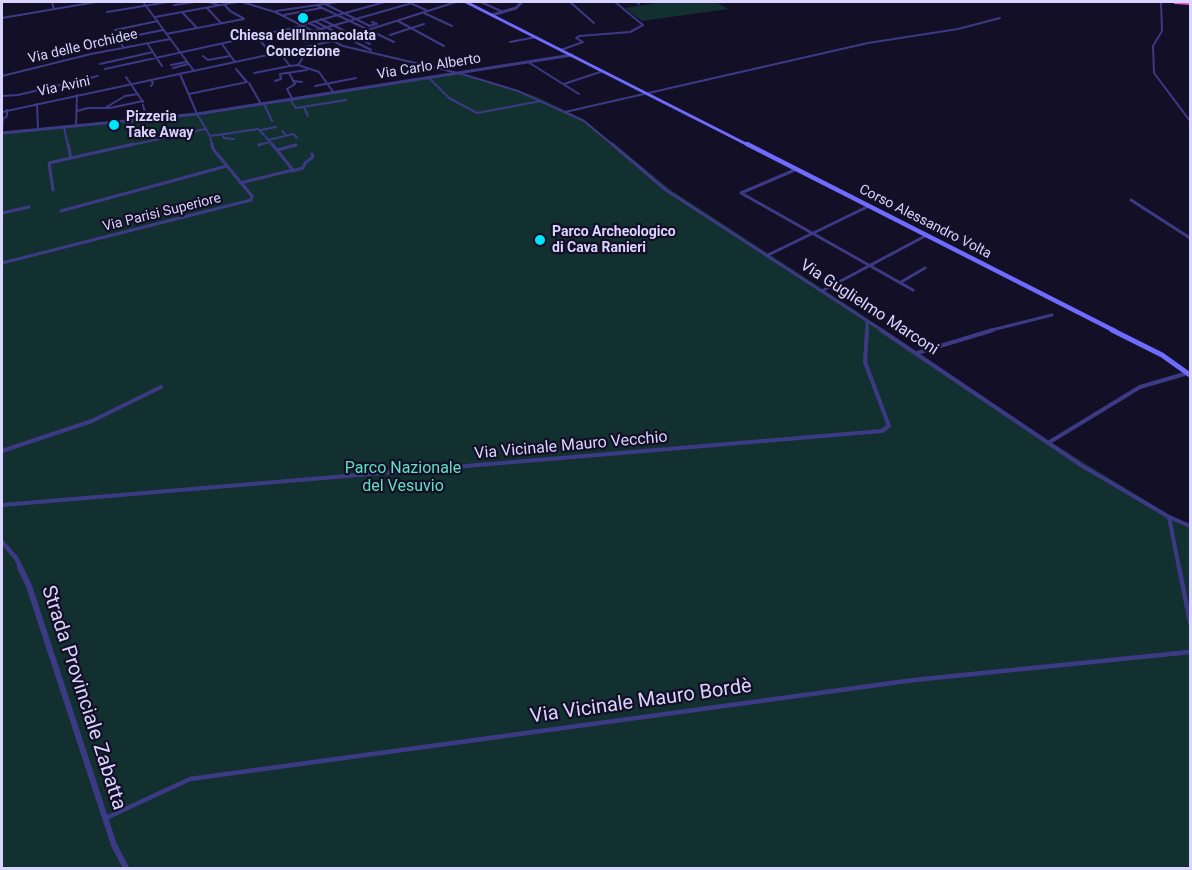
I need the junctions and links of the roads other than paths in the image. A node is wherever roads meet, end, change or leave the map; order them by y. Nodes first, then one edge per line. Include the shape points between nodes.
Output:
1 (52, 2) edge
2 (96, 2) edge
3 (143, 2) edge
4 (170, 2) edge
5 (195, 2) edge
6 (208, 2) edge
7 (237, 2) edge
8 (242, 2) edge
9 (299, 2) edge
10 (329, 2) edge
11 (338, 2) edge
12 (385, 2) edge
13 (410, 2) edge
14 (456, 2) edge
15 (466, 2) edge
16 (481, 2) edge
17 (522, 2) edge
18 (570, 2) edge
19 (615, 2) edge
20 (1161, 2) edge
21 (1175, 2) edge
22 (1191, 3) edge
23 (224, 4) junction
24 (324, 4) junction
25 (174, 5) junction
26 (219, 5) junction
27 (316, 5) junction
28 (146, 6) junction
29 (207, 7) junction
30 (303, 7) junction
31 (321, 8) junction
32 (54, 9) junction
33 (428, 11) junction
34 (107, 12) dead end
35 (181, 12) junction
36 (275, 12) junction
37 (341, 12) junction
38 (423, 12) junction
39 (503, 12) junction
40 (335, 14) junction
41 (284, 15) junction
42 (492, 15) junction
43 (155, 17) junction
44 (2, 18) edge
45 (354, 18) junction
46 (1000, 18) dead end
47 (320, 19) junction
48 (348, 20) junction
49 (158, 21) junction
50 (314, 21) junction
51 (398, 21) junction
52 (352, 22) junction
53 (372, 22) dead end
54 (221, 23) junction
55 (307, 23) junction
56 (594, 23) dead end
57 (424, 24) dead end
58 (302, 25) junction
59 (333, 25) junction
60 (370, 26) junction
61 (452, 26) dead end
62 (326, 27) junction
63 (337, 27) junction
64 (197, 28) junction
65 (364, 28) junction
66 (412, 28) junction
67 (320, 29) junction
68 (115, 30) dead end
69 (164, 30) junction
70 (343, 30) junction
71 (368, 30) junction
72 (313, 31) junction
73 (290, 32) dead end
74 (336, 32) junction
75 (349, 33) junction
76 (166, 34) junction
77 (319, 34) junction
78 (330, 34) junction
79 (353, 35) junction
80 (390, 35) dead end
81 (256, 36) junction
82 (323, 36) junction
83 (346, 37) junction
84 (536, 37) junction
85 (170, 39) junction
86 (340, 39) junction
87 (333, 41) junction
88 (394, 42) dead end
89 (510, 42) dead end
90 (147, 43) junction
91 (370, 44) dead end
92 (223, 45) junction
93 (444, 46) dead end
94 (124, 48) junction
95 (371, 50) dead end
96 (561, 50) junction
97 (153, 52) junction
98 (180, 53) junction
99 (279, 53) junction
100 (273, 54) junction
101 (572, 55) junction
102 (203, 56) dead end
103 (231, 56) junction
104 (304, 56) dead end
105 (157, 58) junction
106 (235, 62) junction
107 (528, 62) junction
108 (187, 63) junction
109 (100, 64) dead end
110 (162, 66) dead end
111 (172, 66) dead end
112 (290, 66) junction
113 (297, 66) junction
114 (105, 69) dead end
115 (236, 69) dead end
116 (310, 69) junction
117 (194, 71) junction
118 (603, 71) junction
119 (254, 73) dead end
120 (180, 74) junction
121 (458, 74) junction
122 (290, 75) junction
123 (296, 75) dead end
124 (2, 76) edge
125 (98, 76) dead end
126 (142, 76) dead end
127 (126, 77) dead end
128 (356, 78) dead end
129 (429, 78) junction
130 (151, 80) junction
131 (145, 81) junction
132 (275, 81) dead end
133 (293, 81) junction
134 (302, 82) dead end
135 (249, 83) dead end
136 (131, 84) junction
137 (328, 84) junction
138 (563, 84) junction
139 (151, 86) dead end
140 (315, 86) dead end
141 (334, 93) junction
142 (647, 93) junction
143 (138, 94) junction
144 (189, 94) junction
145 (579, 94) dead end
146 (77, 95) junction
147 (2, 96) edge
148 (10, 97) junction
149 (292, 100) junction
150 (346, 100) dead end
151 (542, 101) junction
152 (143, 103) junction
153 (37, 104) junction
154 (263, 104) junction
155 (304, 107) junction
156 (19, 108) junction
157 (104, 108) junction
158 (7, 110) junction
159 (2, 111) edge
160 (77, 111) junction
161 (564, 112) junction
162 (197, 114) junction
163 (308, 116) dead end
164 (147, 119) junction
165 (272, 121) dead end
166 (1191, 121) edge
167 (76, 126) junction
168 (64, 127) junction
169 (276, 127) dead end
170 (205, 129) junction
171 (38, 130) junction
172 (260, 130) junction
173 (282, 131) dead end
174 (2, 133) edge
175 (286, 135) junction
176 (210, 136) junction
177 (222, 137) junction
178 (267, 138) junction
179 (297, 138) dead end
180 (234, 139) dead end
181 (259, 145) dead end
182 (296, 145) dead end
183 (277, 150) junction
184 (312, 154) dead end
185 (71, 158) junction
186 (227, 166) junction
187 (797, 169) junction
188 (292, 171) junction
189 (240, 183) junction
190 (53, 190) dead end
191 (1131, 200) dead end
192 (869, 206) junction
193 (29, 207) dead end
194 (61, 211) dead end
195 (2, 213) edge
196 (812, 234) junction
197 (927, 235) junction
198 (1191, 238) edge
199 (767, 256) junction
200 (2, 263) edge
201 (870, 266) junction
202 (925, 268) dead end
203 (900, 282) junction
204 (913, 290) dead end
205 (822, 291) junction
206 (1052, 315) dead end
207 (867, 322) junction
208 (916, 353) junction
209 (1189, 374) edge
210 (160, 387) dead end
211 (1048, 443) junction
212 (2, 451) edge
213 (2, 505) edge
214 (1169, 517) junction
215 (1191, 525) edge
216 (2, 542) edge
217 (1191, 622) edge
218 (1191, 652) edge
219 (105, 818) junction
220 (126, 868) edge

1 - 32 street
2 - 32 street
3 - 28 street
4 - 25 street
4 - 28 street
5 - 25 street
6 - 26 street
7 - 23 street
8 - 36 street, Via Guglielmo Marconi
9 - 30 street
10 - 11 street
10 - 24 street
12 - 37 street
13 - 33 street
13 - 45 street
14 - 33 street, Via Avini
15 - 42 main road, Corso Alessandro Volta
16 - 39 street
17 - 39 street via 519,7
18 - 56 street
19 - 96 street via 643,25 630,32 579,36 576,38 583,42
20 - 166 street via 1162,31 1153,46 1154,73
21 - 22 highway
23 - 26 street
23 - 54 street via 244,18
24 - 27 street
24 - 37 street
25 - 35 street
26 - 29 street
27 - 30 street
27 - 31 street
28 - 34 street
28 - 43 street
29 - 35 street
29 - 54 street
30 - 36 street
31 - 40 street
31 - 41 street
32 - 44 street
33 - 38 street, Via Avini
35 - 43 street
35 - 64 street
36 - 41 street, Via Guglielmo Marconi
37 - 40 street
37 - 45 street
38 - 51 street, Via Avini
38 - 61 street
39 - 42 street
40 - 47 street
40 - 48 street
41 - 58 street, Via Guglielmo Marconi
42 - 84 main road, Corso Alessandro Volta
43 - 49 street
45 - 48 street
45 - 60 street
46 - 142 street
47 - 50 street
47 - 59 street
48 - 52 street
48 - 59 street
49 - 68 street
49 - 69 street
50 - 55 street
50 - 62 street
51 - 66 street
51 - 71 street, Via Avini
52 - 63 street
52 - 65 street
53 - 60 street via 376,24
54 - 64 street
55 - 58 street
55 - 67 street
57 - 66 street
58 - 72 street, Via Guglielmo Marconi
58 - 81 street
59 - 62 street
59 - 63 street
60 - 65 street
62 - 67 street
62 - 74 street
63 - 70 street
64 - 76 street
65 - 71 street
65 - 75 street
66 - 80 street
66 - 93 street
67 - 72 street
67 - 78 street
69 - 76 street
69 - 94 street via 118,39
70 - 74 street
70 - 75 street
71 - 79 street, Via Avini
71 - 88 street
72 - 77 street, Via Guglielmo Marconi
73 - 77 street via 306,42
74 - 78 street
74 - 83 street
75 - 79 street
76 - 85 street
77 - 82 street, Via Guglielmo Marconi
78 - 82 street
78 - 86 street
79 - 83 street, Via Avini
79 - 91 street
81 - 92 street
81 - 100 street
82 - 87 street, Via Guglielmo Marconi
83 - 86 street, Via Avini
83 - 95 street
84 - 89 street
84 - 96 main road, Corso Alessandro Volta
85 - 90 street, Via delle Orchidee
85 - 98 street
86 - 87 street, Via Avini
87 - 99 street, Via Avini
87 - 121 street, Via Guglielmo Marconi via 355,50
90 - 94 street, Via delle Orchidee
90 - 97 street
92 - 98 street
92 - 103 street
94 - 124 street, Via delle Orchidee
96 - 101 main road, Corso Alessandro Volta
97 - 105 street
97 - 109 street
98 - 105 street
98 - 108 street
99 - 100 street, Via Avini
99 - 112 street
100 - 106 street, Via Avini
101 - 107 street, Via Carlo Alberto
101 - 118 main road, Corso Alessandro Volta
102 - 103 street via 207,60
103 - 106 street
104 - 113 street
105 - 110 street
105 - 114 street
106 - 117 street, Via Avini
107 - 121 street, Via Carlo Alberto
107 - 138 street
108 - 111 street
108 - 117 street
112 - 113 street
112 - 119 street
113 - 116 street
115 - 144 street via 247,82
116 - 122 street
116 - 137 street via 319,72
117 - 120 street, Via Avini
118 - 138 street
118 - 142 main road, Corso Alessandro Volta
120 - 130 street, Via Avini
120 - 144 street, Via Parisi Superiore
121 - 129 street, Via Carlo Alberto
121 - 151 street, Via Guglielmo Marconi
122 - 123 street
122 - 132 street via 280,74 281,80
122 - 133 street
125 - 148 street
126 - 131 street
127 - 136 street
128 - 137 street
129 - 141 street, Via Carlo Alberto
129 - 151 street via 449,98 477,113
130 - 131 street, Via Avini
130 - 139 street
131 - 136 street, Via Avini
133 - 134 street
133 - 149 street via 294,85 287,89
135 - 154 street
136 - 143 street
136 - 146 street, Via Avini
137 - 140 street
137 - 141 street
138 - 145 street
141 - 149 street, Via Carlo Alberto
142 - 161 street
142 - 187 main road, Corso Alessandro Volta
143 - 152 street
143 - 157 street via 125,96
144 - 162 street, Via Parisi Superiore
146 - 153 street, Via Avini
146 - 160 street
147 - 148 street
148 - 156 street
149 - 154 street, Via Carlo Alberto
149 - 155 street via 296,108
150 - 155 street
151 - 161 street, Via Guglielmo Marconi
152 - 157 street
152 - 164 street
153 - 156 street, Via Avini
153 - 171 street
154 - 162 street, Via Carlo Alberto
154 - 165 street
155 - 163 street
156 - 158 street, Via Avini
157 - 160 street
158 - 159 street, Via Avini
158 - 174 street
160 - 167 street
161 - 199 street, Via Guglielmo Marconi via 584,122 666,190
162 - 164 street, Via Carlo Alberto
162 - 170 street, Via Parisi Superiore
164 - 167 street, Via Carlo Alberto
167 - 168 street, Via Carlo Alberto
168 - 171 street, Via Carlo Alberto
168 - 185 street
169 - 172 street
170 - 176 street, Via Parisi Superiore
170 - 185 street
171 - 174 street, Via Carlo Alberto
172 - 177 street
172 - 178 street
173 - 175 street
175 - 178 street
175 - 179 street
176 - 177 street
176 - 186 street, Via Parisi Superiore via 213,149
177 - 180 street
178 - 181 street
178 - 183 street
182 - 183 street
183 - 188 street
184 - 188 street via 303,168
185 - 190 street via 50,164
186 - 189 street, Via Parisi Superiore
186 - 194 street
187 - 192 main road, Corso Alessandro Volta
187 - 196 street via 741,193
188 - 189 street
189 - 200 street, Via Parisi Superiore via 252,196 243,204
191 - 198 street
192 - 196 street
192 - 197 main road, Corso Alessandro Volta
193 - 195 street
196 - 199 street
196 - 201 street
197 - 201 street
197 - 209 main road, Corso Alessandro Volta via 1169,359
199 - 205 street, Via Guglielmo Marconi
201 - 203 street
201 - 205 street
202 - 203 street
203 - 204 street
205 - 207 street, Via Guglielmo Marconi
206 - 208 street
207 - 208 street, Via Guglielmo Marconi
207 - 213 street, Via Vicinale Mauro Vecchio via 865,362 889,426 887,430
208 - 211 street, Via Guglielmo Marconi
209 - 211 street via 1140,387
210 - 212 street via 92,421
211 - 214 street, Via Guglielmo Marconi
214 - 215 street, Via Guglielmo Marconi
214 - 217 street
216 - 219 street, Strada Provinciale Zabatta via 16,558 33,597
218 - 219 street, Via Vicinale Mauro Bordè via 914,680 190,778
219 - 220 street, Strada Provinciale Zabatta

